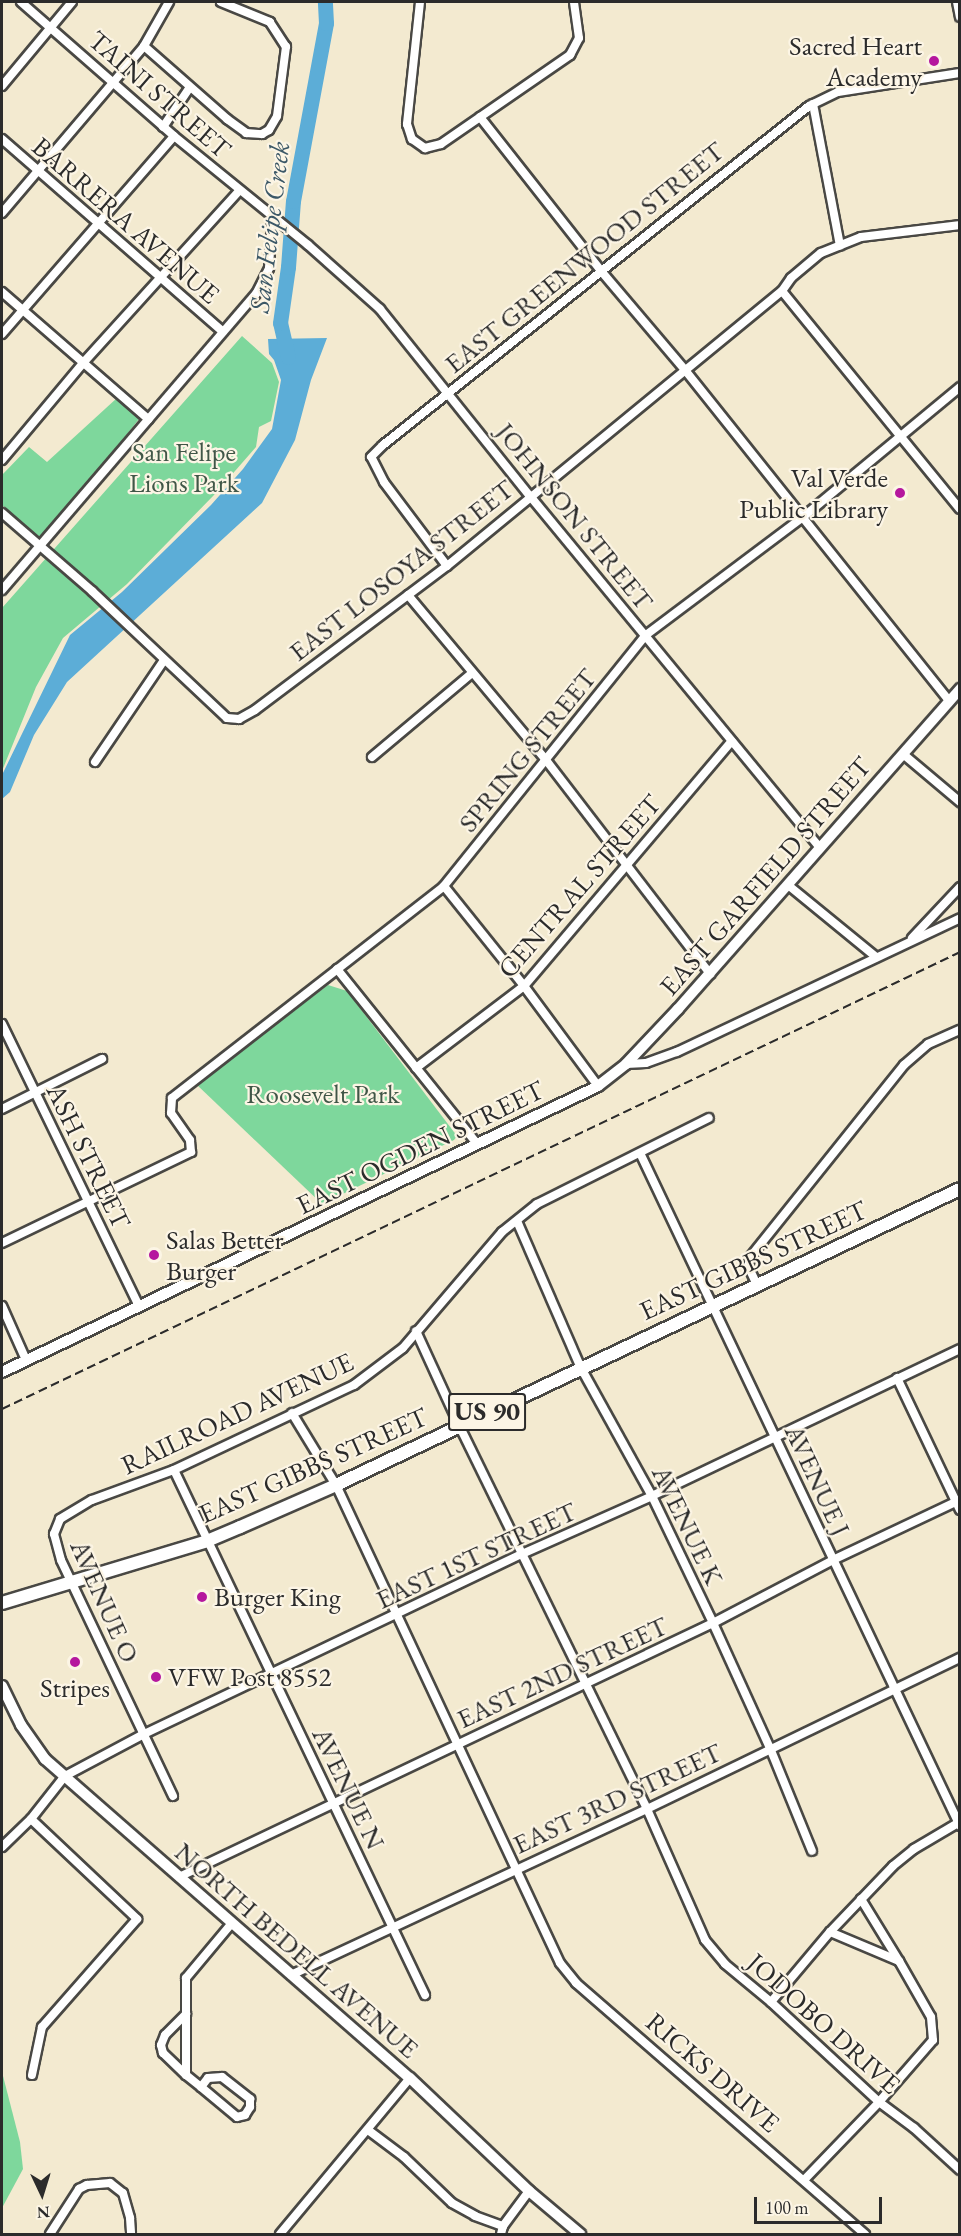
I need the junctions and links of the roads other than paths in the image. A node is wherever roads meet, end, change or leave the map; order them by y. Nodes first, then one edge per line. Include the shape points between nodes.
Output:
1 (21, 2) edge
2 (72, 2) edge
3 (170, 2) edge
4 (221, 2) edge
5 (420, 2) edge
6 (574, 2) edge
7 (957, 2) edge
8 (960, 17) edge
9 (50, 27) junction
10 (144, 46) junction
11 (960, 74) edge
12 (112, 82) junction
13 (2, 87) edge
14 (190, 87) junction
15 (813, 104) junction
16 (480, 117) junction
17 (163, 127) junction
18 (174, 136) junction
19 (2, 139) edge
20 (38, 170) junction
21 (239, 190) junction
22 (2, 213) edge
23 (272, 217) junction
24 (98, 224) junction
25 (282, 225) joint
26 (960, 225) edge
27 (840, 245) junction
28 (601, 271) junction
29 (162, 279) junction
30 (782, 291) junction
31 (2, 292) edge
32 (22, 310) junction
33 (223, 332) junction
34 (2, 334) edge
35 (84, 363) junction
36 (685, 370) junction
37 (960, 387) edge
38 (448, 392) junction
39 (148, 419) junction
40 (901, 436) junction
41 (2, 460) edge
42 (530, 496) junction
43 (960, 509) edge
44 (2, 513) edge
45 (803, 517) junction
46 (39, 546) junction
47 (447, 566) junction
48 (2, 590) edge
49 (408, 595) junction
50 (646, 635) junction
51 (165, 660) junction
52 (472, 673) junction
53 (960, 689) edge
54 (949, 701) junction
55 (732, 741) junction
56 (903, 754) junction
57 (372, 757) dead end
58 (546, 760) junction
59 (95, 762) dead end
60 (960, 802) edge
61 (820, 848) junction
62 (628, 865) junction
63 (788, 885) junction
64 (444, 886) junction
65 (960, 887) edge
66 (960, 918) edge
67 (908, 943) junction
68 (876, 957) junction
69 (337, 969) junction
70 (710, 974) junction
71 (524, 986) junction
72 (2, 1024) edge
73 (960, 1030) edge
74 (102, 1059) dead end
75 (626, 1064) junction
76 (416, 1068) junction
77 (598, 1086) junction
78 (35, 1093) junction
79 (2, 1109) edge
80 (709, 1118) dead end
81 (477, 1144) junction
82 (640, 1153) junction
83 (960, 1189) edge
84 (88, 1201) junction
85 (517, 1221) junction
86 (2, 1243) edge
87 (757, 1285) junction
88 (2, 1305) edge
89 (139, 1306) junction
90 (712, 1306) junction
91 (416, 1331) junction
92 (960, 1349) edge
93 (26, 1360) junction
94 (581, 1368) junction
95 (5, 1369) edge
96 (897, 1378) junction
97 (292, 1413) junction
98 (459, 1425) junction
99 (774, 1436) junction
100 (174, 1470) junction
101 (336, 1485) junction
102 (652, 1496) junction
103 (958, 1504) edge
104 (60, 1519) joint
105 (207, 1541) junction
106 (522, 1554) junction
107 (833, 1560) junction
108 (72, 1581) junction
109 (2, 1603) edge
110 (397, 1615) junction
111 (713, 1623) junction
112 (960, 1658) edge
113 (272, 1675) junction
114 (587, 1684) junction
115 (2, 1686) edge
116 (894, 1689) junction
117 (142, 1735) junction
118 (458, 1745) junction
119 (770, 1748) junction
120 (65, 1776) junction
121 (173, 1796) dead end
122 (334, 1804) junction
123 (647, 1809) junction
124 (31, 1819) junction
125 (959, 1825) edge
126 (2, 1847) edge
127 (812, 1851) dead end
128 (516, 1870) junction
129 (179, 1877) junction
130 (861, 1899) junction
131 (232, 1923) junction
132 (394, 1929) junction
133 (830, 1932) junction
134 (899, 1961) junction
135 (291, 1975) junction
136 (425, 1995) dead end
137 (771, 2001) junction
138 (186, 2014) junction
139 (186, 2074) junction
140 (32, 2075) dead end
141 (410, 2078) junction
142 (201, 2087) junction
143 (879, 2102) junction
144 (368, 2130) junction
145 (959, 2169) edge
146 (805, 2180) junction
147 (529, 2191) junction
148 (502, 2230) edge
149 (50, 2235) edge
150 (131, 2235) edge
151 (279, 2235) edge
152 (580, 2235) edge
153 (865, 2235) edge

1 - 9 street, TAINI STREET
2 - 9 street
3 - 10 street
4 - 14 street via 270,22 286,47 274,123 262,134 246,133
5 - 16 street via 407,124 412,139 425,148 434,147
6 - 16 street via 579,38 570,55
7 - 8 street
9 - 12 street, TAINI STREET
9 - 13 street
10 - 12 street
10 - 14 street
11 - 15 street, EAST GREENWOOD STREET via 838,92
12 - 17 street, TAINI STREET
12 - 20 street
14 - 17 street
15 - 27 street
15 - 28 street, EAST GREENWOOD STREET
16 - 28 street
17 - 18 street, TAINI STREET
18 - 21 street, TAINI STREET
18 - 24 street
19 - 20 street, BARRERA AVENUE
20 - 22 street
20 - 24 street, BARRERA AVENUE
21 - 23 street, TAINI STREET
21 - 29 street
23 - 25 street, TAINI STREET
23 - 33 street via 271,253 264,282
24 - 29 street, BARRERA AVENUE
24 - 32 street
25 - 38 street, JOHNSON STREET via 380,309
26 - 27 street, EAST LOSOYA STREET via 861,237
27 - 30 street, EAST LOSOYA STREET via 821,253 791,278
28 - 36 street
28 - 38 street, EAST GREENWOOD STREET
29 - 33 street, BARRERA AVENUE
29 - 35 street
30 - 36 street, EAST LOSOYA STREET
30 - 40 street
31 - 32 street
32 - 34 street
32 - 35 street
33 - 39 street
35 - 39 street
35 - 41 street
36 - 42 street, EAST LOSOYA STREET
36 - 45 street
37 - 40 street, SPRING STREET
38 - 42 street, JOHNSON STREET
38 - 47 street, EAST GREENWOOD STREET via 371,457 384,482
39 - 46 street
40 - 43 street
40 - 45 street, SPRING STREET
42 - 47 street, EAST LOSOYA STREET
42 - 50 street, JOHNSON STREET
44 - 46 street, EAST LOSOYA STREET
45 - 50 street, SPRING STREET
45 - 54 street
46 - 48 street
46 - 51 street, EAST LOSOYA STREET
47 - 49 street, EAST LOSOYA STREET
49 - 51 street, EAST LOSOYA STREET via 239,719 227,718
49 - 52 street
50 - 55 street, JOHNSON STREET
50 - 58 street, SPRING STREET
51 - 59 street
52 - 57 street
52 - 58 street
53 - 54 main road, EAST GARFIELD STREET
54 - 56 main road, EAST GARFIELD STREET
55 - 61 street, JOHNSON STREET
55 - 62 street, CENTRAL STREET
56 - 60 street
56 - 61 main road, EAST GARFIELD STREET
58 - 62 street
58 - 64 street, SPRING STREET
61 - 63 main road, EAST GARFIELD STREET
62 - 70 street
62 - 71 street, CENTRAL STREET
63 - 68 street
63 - 70 main road, EAST GARFIELD STREET
64 - 69 street, SPRING STREET
64 - 71 street
65 - 67 street
66 - 67 street
67 - 68 street
68 - 75 street via 677,1053 646,1063
69 - 76 street
69 - 84 street, SPRING STREET via 172,1098 171,1113 190,1140 191,1152
70 - 75 main road, EAST GARFIELD STREET
71 - 76 street, CENTRAL STREET
71 - 77 street
72 - 78 street, ASH STREET
73 - 87 street via 928,1044 904,1065 751,1256 748,1266
74 - 78 street
75 - 77 main road, EAST GARFIELD STREET
76 - 81 street
77 - 81 main road, EAST OGDEN STREET
78 - 79 street
78 - 84 street, ASH STREET
80 - 82 street, RAILROAD AVENUE
81 - 89 main road, EAST OGDEN STREET
82 - 85 street, RAILROAD AVENUE via 537,1204
82 - 90 street, AVENUE J
83 - 87 highway, EAST GIBBS STREET / US 90
84 - 86 street
84 - 89 street, ASH STREET
85 - 91 street, RAILROAD AVENUE via 502,1232
85 - 94 street, AVENUE K
87 - 90 highway, EAST GIBBS STREET / US 90
88 - 93 street
89 - 93 main road, EAST OGDEN STREET
90 - 94 highway, EAST GIBBS STREET / US 90
90 - 99 street, AVENUE J
91 - 97 street, RAILROAD AVENUE via 396,1355 354,1385
91 - 98 street, JODOBO DRIVE
92 - 96 street, EAST 1ST STREET
93 - 95 main road, EAST OGDEN STREET
94 - 98 highway, EAST GIBBS STREET / US 90
94 - 102 street, AVENUE K
96 - 99 street, EAST 1ST STREET
96 - 103 street
97 - 100 street, RAILROAD AVENUE
97 - 101 street, RICKS DRIVE
98 - 101 highway, EAST GIBBS STREET / US 90
98 - 106 street, JODOBO DRIVE
99 - 102 street, EAST 1ST STREET
99 - 107 street, AVENUE J
100 - 104 street, RAILROAD AVENUE via 92,1500
100 - 105 street, AVENUE N
101 - 105 highway, EAST GIBBS STREET / US 90
101 - 110 street, RICKS DRIVE
102 - 106 street, EAST 1ST STREET
102 - 111 street, AVENUE K
103 - 107 street, EAST 2ND STREET
104 - 108 street, AVENUE O via 54,1534
105 - 108 highway, EAST GIBBS STREET / US 90
105 - 113 street, AVENUE N
106 - 110 street, EAST 1ST STREET
106 - 114 street, JODOBO DRIVE
107 - 111 street, EAST 2ND STREET
107 - 116 street, AVENUE J
108 - 109 highway, EAST GIBBS STREET / US 90
108 - 117 street, AVENUE O
110 - 113 street, EAST 1ST STREET
110 - 118 street, RICKS DRIVE
111 - 114 street, EAST 2ND STREET
111 - 119 street, AVENUE K
112 - 116 street, EAST 3RD STREET
113 - 117 street, EAST 1ST STREET
113 - 122 street, AVENUE N
114 - 118 street, EAST 2ND STREET
114 - 123 street, JODOBO DRIVE
115 - 120 main road, NORTH BEDELL AVENUE via 21,1725 45,1759
116 - 119 street, EAST 3RD STREET
116 - 125 street, AVENUE J
117 - 120 street, EAST 1ST STREET
117 - 121 street, AVENUE O
118 - 122 street, EAST 2ND STREET
118 - 128 street, RICKS DRIVE
119 - 123 street, EAST 3RD STREET
119 - 127 street, AVENUE K
120 - 124 street, EAST 1ST STREET
120 - 129 main road, NORTH BEDELL AVENUE
122 - 129 street, EAST 2ND STREET
122 - 132 street, AVENUE N
123 - 128 street, EAST 3RD STREET
123 - 137 street, JODOBO DRIVE via 705,1940 725,1964
124 - 126 street, EAST 1ST STREET
124 - 140 street via 137,1919 42,2027
125 - 130 street via 914,1850
128 - 132 street, EAST 3RD STREET
128 - 146 street, RICKS DRIVE via 561,1963 576,1983
129 - 131 main road, NORTH BEDELL AVENUE
130 - 133 street
130 - 134 street
131 - 135 main road, NORTH BEDELL AVENUE
131 - 138 street via 186,1978
132 - 135 street, EAST 3RD STREET
132 - 136 street, AVENUE N
133 - 134 street
133 - 137 street
134 - 143 street via 931,2017 933,2040
135 - 141 main road, NORTH BEDELL AVENUE
137 - 143 street, JODOBO DRIVE
138 - 139 street
138 - 139 street via 165,2035 162,2045 163,2054
139 - 142 street
141 - 144 street
141 - 147 main road, NORTH BEDELL AVENUE
142 - 142 street via 237,2117 245,2115 250,2107 250,2099 222,2077 208,2078
143 - 145 street, JODOBO DRIVE
143 - 146 street
144 - 148 street via 404,2157 452,2204
144 - 151 street
146 - 153 street, RICKS DRIVE
147 - 148 street
147 - 152 main road, NORTH BEDELL AVENUE
149 - 150 street via 80,2189 110,2183 123,2193

